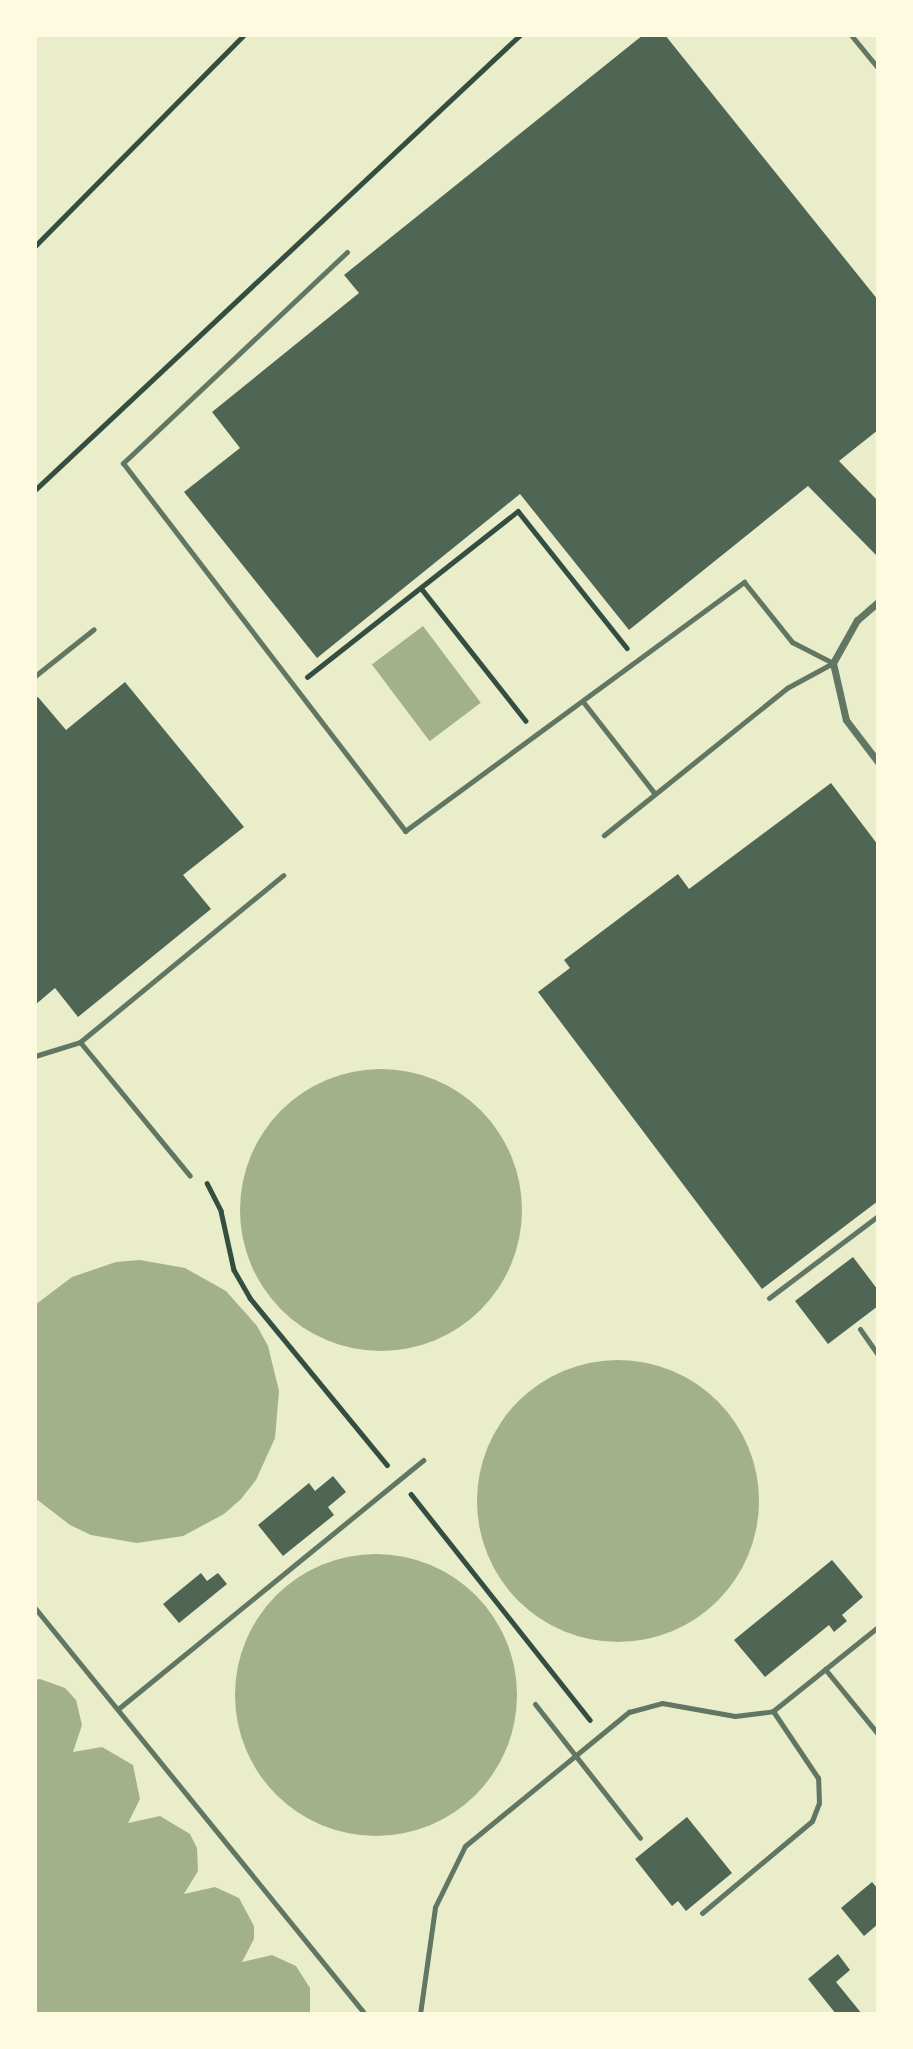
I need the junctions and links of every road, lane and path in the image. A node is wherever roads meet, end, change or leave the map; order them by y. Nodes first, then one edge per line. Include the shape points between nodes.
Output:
1 (244, 35) edge
2 (520, 35) edge
3 (851, 35) edge
4 (878, 68) edge
5 (35, 246) edge
6 (347, 252) dead end
7 (35, 490) edge
8 (421, 588) junction
9 (878, 602) edge
10 (93, 629) dead end
11 (638, 663) junction
12 (833, 663) junction
13 (35, 676) edge
14 (295, 687) junction
15 (584, 703) junction
16 (538, 736) junction
17 (878, 762) edge
18 (655, 794) junction
19 (604, 835) dead end
20 (284, 875) dead end
21 (80, 1042) junction
22 (35, 1056) edge
23 (190, 1175) joint
24 (878, 1216) edge
25 (769, 1298) dead end
26 (860, 1329) dead end
27 (878, 1355) edge
28 (423, 1460) dead end
29 (399, 1479) junction
30 (35, 1608) edge
31 (878, 1627) edge
32 (825, 1669) junction
33 (534, 1704) dead end
34 (118, 1709) junction
35 (773, 1711) junction
36 (601, 1734) junction
37 (878, 1734) edge
38 (575, 1755) junction
39 (640, 1838) dead end
40 (702, 1913) dead end
41 (365, 2014) edge
42 (420, 2014) edge

1 - 5 path
2 - 7 path
3 - 4 lane
6 - 14 lane via 123,463
8 - 11 path via 518,511
8 - 14 path
8 - 16 path
9 - 12 street via 857,620
10 - 13 lane
11 - 12 lane via 744,582 792,642
11 - 15 lane
12 - 17 street via 846,720
12 - 18 lane via 787,688
14 - 16 lane via 405,831 476,775
15 - 16 lane
15 - 18 lane
18 - 19 lane
20 - 21 lane
21 - 22 lane
21 - 23 lane
23 - 29 path via 202,1177 211,1188 234,1270 250,1298
24 - 25 lane
26 - 27 lane
28 - 29 lane
29 - 34 lane
29 - 36 path
30 - 34 lane
31 - 32 lane
32 - 35 lane
32 - 37 lane
33 - 38 lane
34 - 41 lane
35 - 36 lane via 735,1716 663,1703 629,1712
35 - 40 lane via 818,1778 819,1803 812,1821
36 - 38 lane
38 - 39 lane
38 - 42 lane via 465,1846 436,1907

